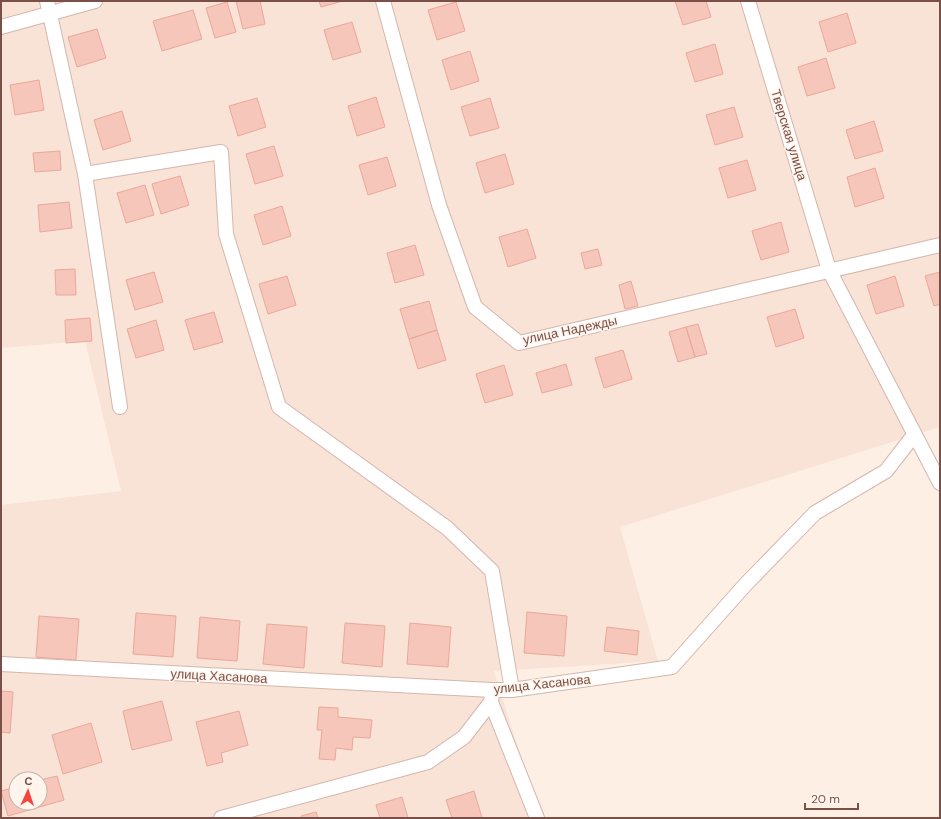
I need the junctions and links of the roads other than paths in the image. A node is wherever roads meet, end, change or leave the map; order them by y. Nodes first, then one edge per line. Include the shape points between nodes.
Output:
1 (95, 1) edge
2 (383, 1) edge
3 (748, 1) edge
4 (49, 7) edge
5 (1, 27) edge
6 (85, 174) junction
7 (940, 245) edge
8 (829, 270) junction
9 (120, 407) dead end
10 (914, 435) junction
11 (940, 483) edge
12 (1, 664) edge
13 (512, 690) junction
14 (492, 696) junction
15 (221, 818) edge
16 (536, 818) edge

1 - 4 street
2 - 8 street, улица Надежды via 439,204 475,307 519,343
3 - 8 street, Тверская улица
4 - 5 street
4 - 6 street
6 - 9 street
6 - 13 street via 221,152 226,234 278,407 447,528 492,570
7 - 8 street, улица Надежды
8 - 10 street, Тверская улица
10 - 11 street, Тверская улица
10 - 13 street, улица Хасанова via 886,471 815,513 745,585 672,667
12 - 14 street, улица Хасанова
13 - 14 street, улица Хасанова
14 - 15 street, улица Хасанова via 464,737 428,762
14 - 16 street

